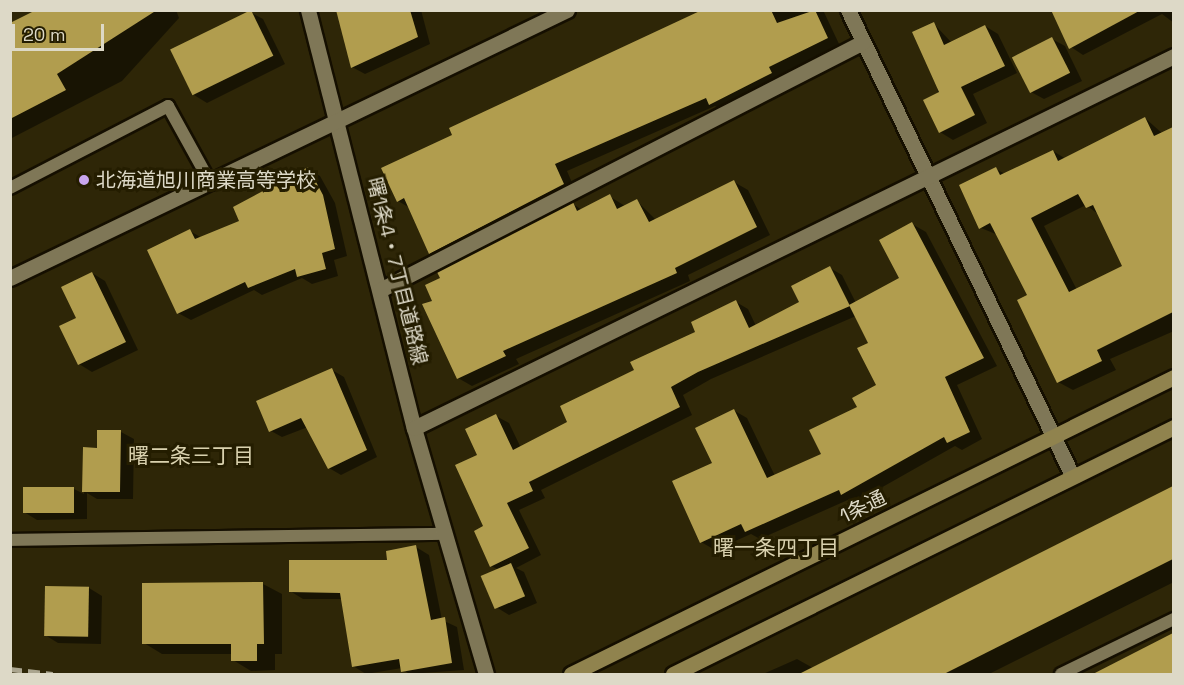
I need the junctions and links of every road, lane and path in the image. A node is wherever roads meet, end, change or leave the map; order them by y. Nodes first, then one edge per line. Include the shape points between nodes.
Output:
1 (308, 10) edge
2 (567, 10) edge
3 (848, 10) edge
4 (864, 42) junction
5 (1173, 56) edge
6 (338, 122) junction
7 (930, 175) junction
8 (211, 184) junction
9 (10, 188) edge
10 (10, 278) edge
11 (380, 290) junction
12 (1173, 377) edge
13 (1173, 427) edge
14 (414, 428) junction
15 (1052, 437) junction
16 (1072, 477) junction
17 (443, 534) junction
18 (10, 540) edge
19 (1173, 619) edge
20 (486, 675) edge
21 (571, 675) edge
22 (673, 675) edge
23 (1061, 675) edge

1 - 6 street, 曙1条4・7丁目道路線
2 - 6 street
3 - 4 street
4 - 7 street
4 - 11 street
5 - 7 street
6 - 8 street
6 - 11 street, 曙1条4・7丁目道路線
7 - 14 street
7 - 15 street
8 - 9 lane via 168,106
8 - 10 street
11 - 14 street, 曙1条4・7丁目道路線
12 - 15 street, 1条通
13 - 16 street
14 - 17 street, 曙1条4・7丁目道路線
15 - 16 street
15 - 21 street, 1条通
16 - 22 street
17 - 18 lane
17 - 20 street, 曙1条4・7丁目道路線
19 - 23 lane

